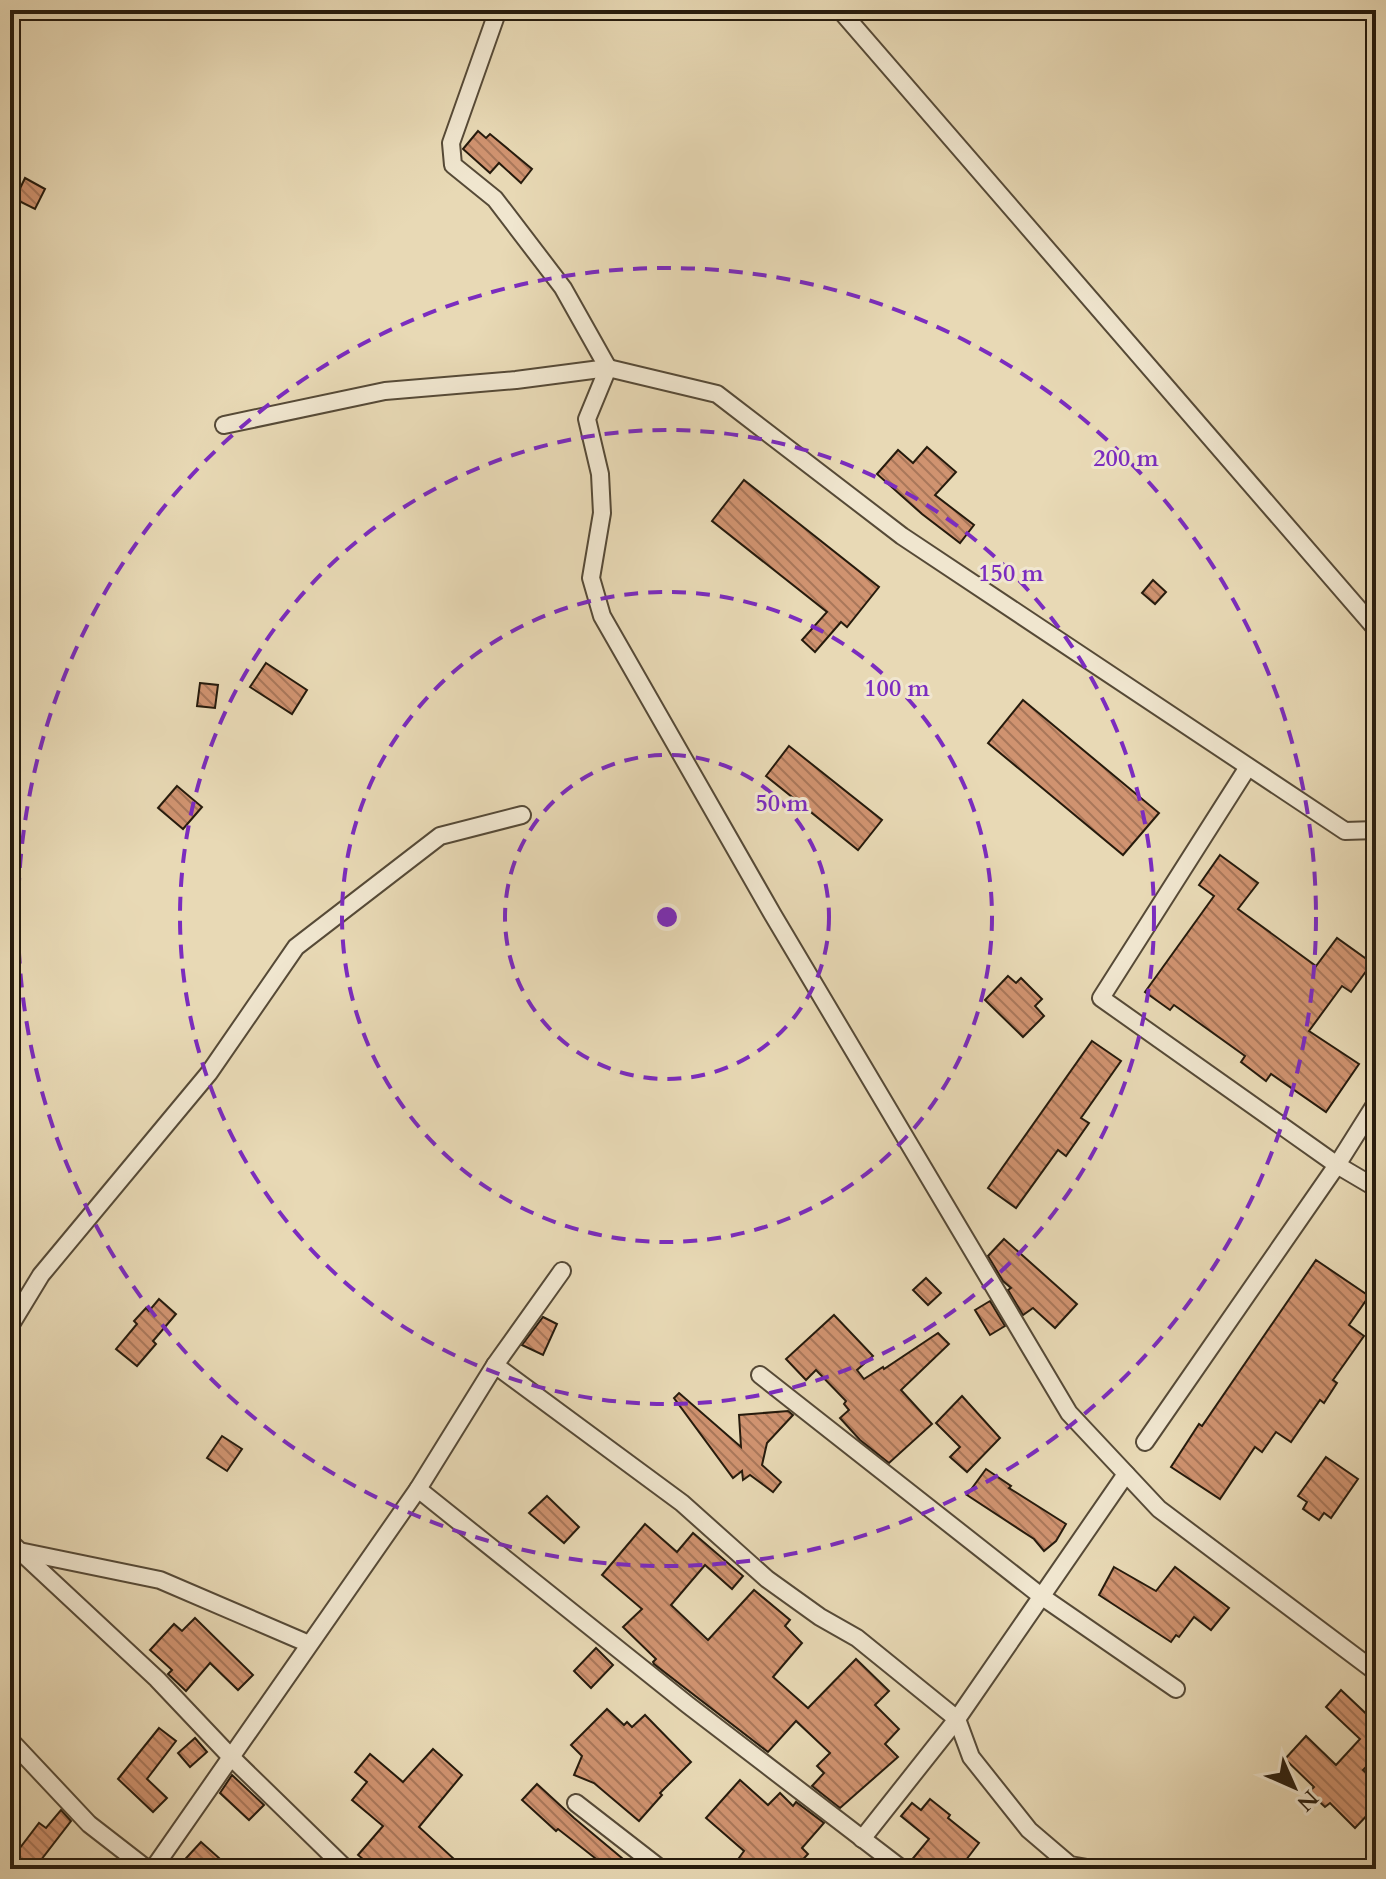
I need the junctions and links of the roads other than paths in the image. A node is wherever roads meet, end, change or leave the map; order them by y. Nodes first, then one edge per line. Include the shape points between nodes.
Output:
1 (498, 10) edge
2 (840, 10) edge
3 (608, 368) junction
4 (224, 425) dead end
5 (1376, 629) edge
6 (1248, 767) junction
7 (522, 815) dead end
8 (1376, 830) edge
9 (1376, 1103) edge
10 (1337, 1165) junction
11 (1376, 1188) edge
12 (562, 1271) dead end
13 (10, 1326) edge
14 (495, 1365) junction
15 (760, 1375) dead end
16 (1145, 1442) dead end
17 (1126, 1474) junction
18 (418, 1489) junction
19 (14, 1548) edge
20 (1041, 1596) junction
21 (309, 1644) junction
22 (1376, 1672) edge
23 (1176, 1689) dead end
24 (957, 1719) junction
25 (10, 1740) edge
26 (230, 1756) junction
27 (576, 1803) dead end
28 (862, 1839) junction
29 (147, 1869) edge
30 (153, 1869) edge
31 (346, 1869) edge
32 (661, 1869) edge
33 (902, 1869) edge
34 (1093, 1869) edge

1 - 3 street via 451,143 453,165 495,199 563,288
2 - 5 street
3 - 4 street via 385,391
3 - 6 street via 717,394 902,536
3 - 17 street via 587,419 600,474 602,513 591,578 602,616 1069,1413
6 - 8 street via 1345,831
6 - 10 street via 1101,998
7 - 13 street via 440,836 296,947 209,1073 41,1275
9 - 10 street
10 - 11 street
10 - 16 street
12 - 14 street
14 - 18 street
14 - 24 street via 682,1503 767,1579 857,1638
15 - 20 street
17 - 20 street
17 - 22 street via 1159,1509
18 - 21 street
18 - 28 street
19 - 21 street via 160,1580
19 - 26 street via 157,1679
20 - 23 street
20 - 24 street
21 - 26 street
24 - 28 street
24 - 34 street via 971,1757 1029,1830 1070,1865
25 - 29 street via 89,1824
26 - 30 street
26 - 31 street
27 - 32 street
28 - 33 street

